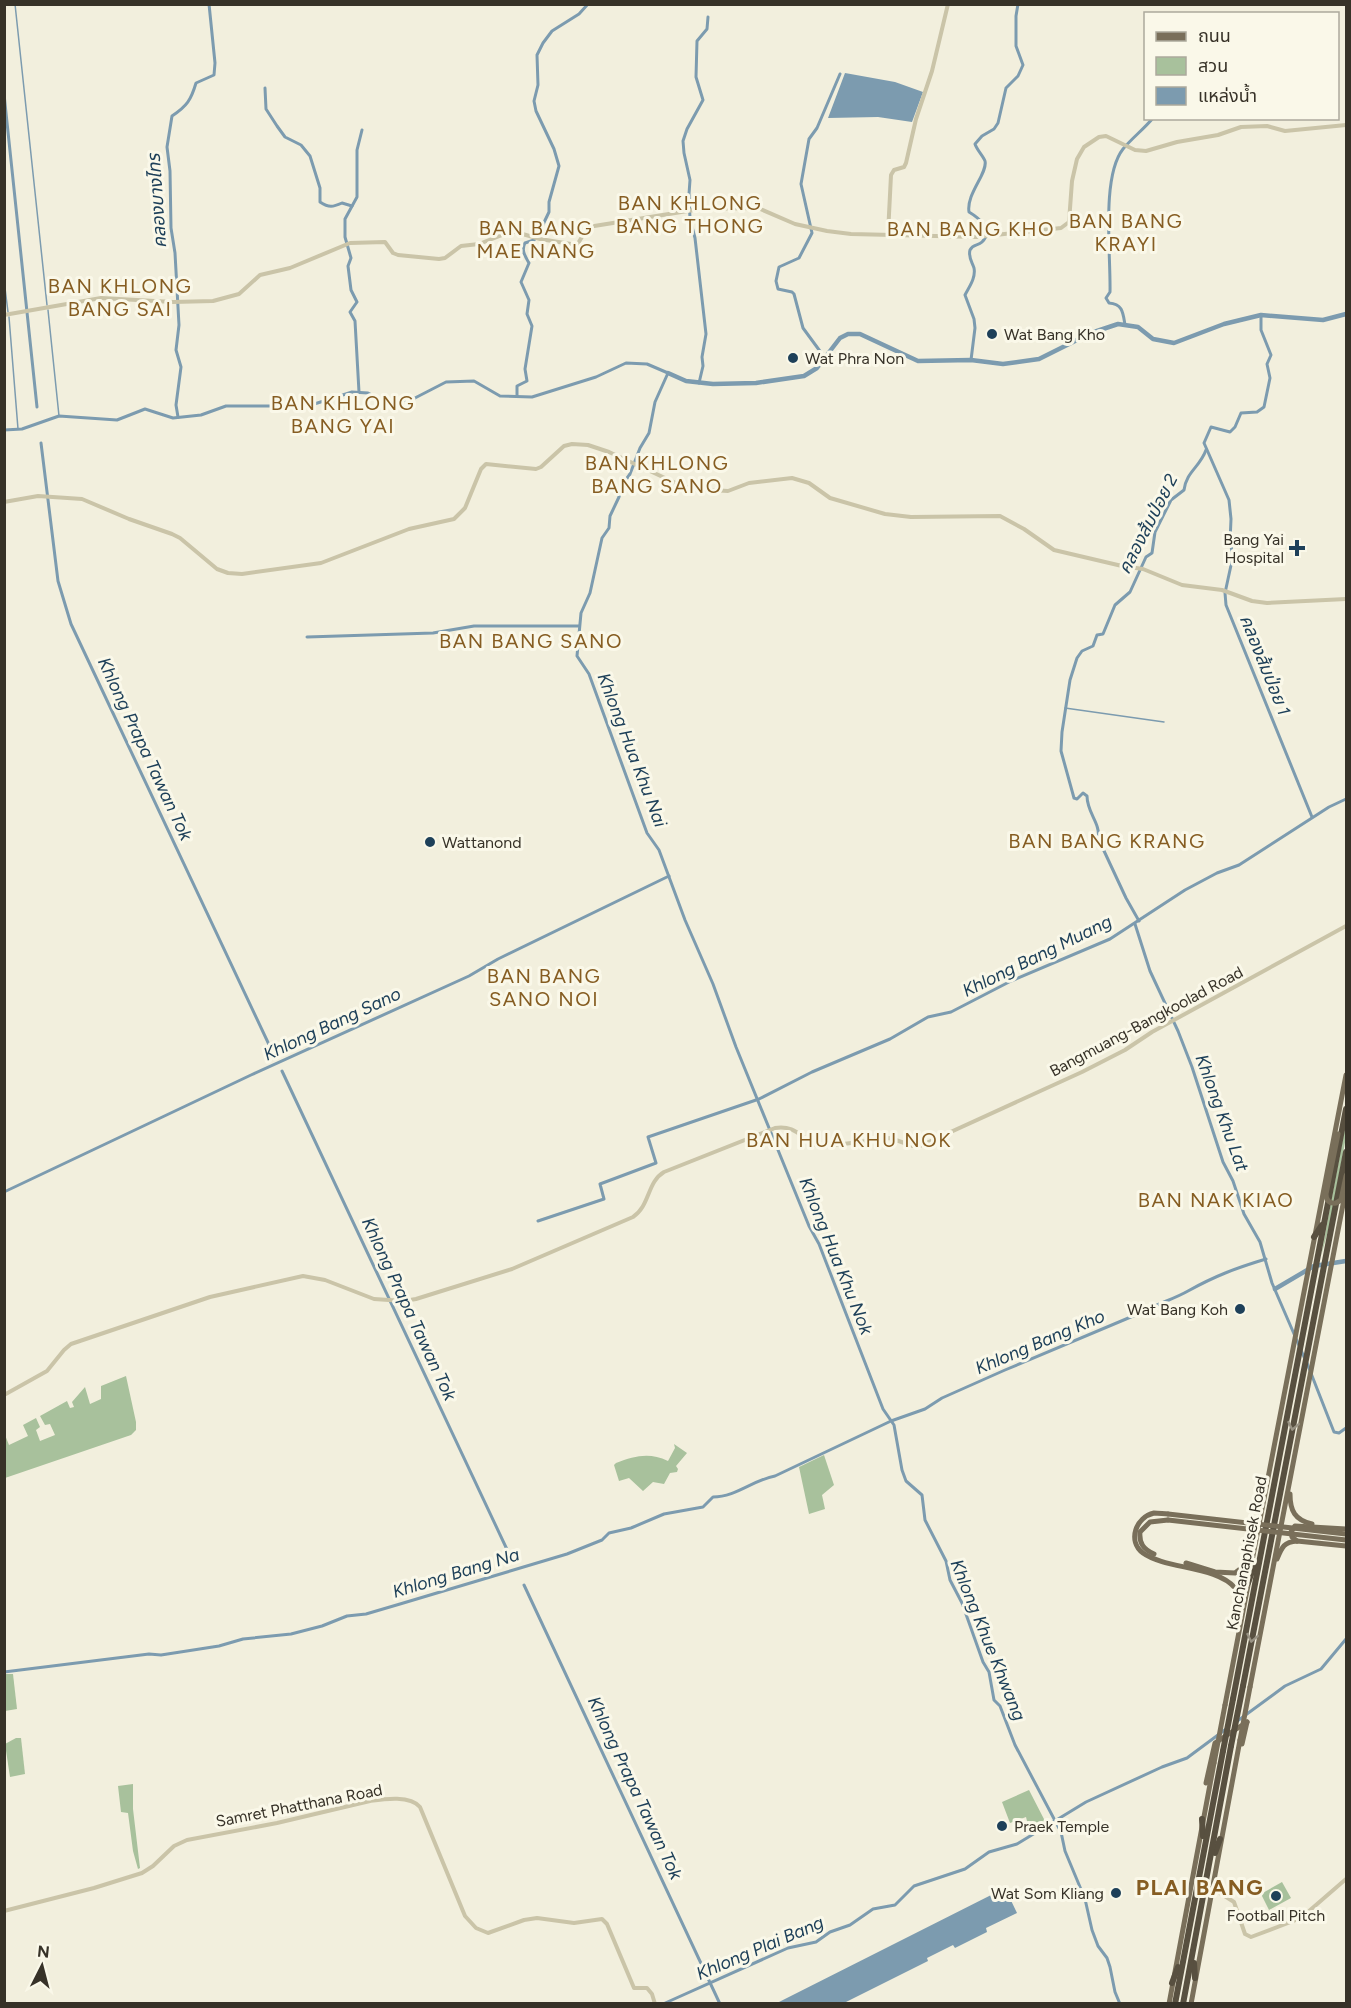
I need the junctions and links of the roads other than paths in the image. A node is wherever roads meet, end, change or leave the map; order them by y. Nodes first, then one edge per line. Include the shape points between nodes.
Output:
1 (948, 4) edge
2 (1347, 125) edge
3 (888, 234) junction
4 (7, 315) edge
5 (4, 501) edge
6 (1347, 599) edge
7 (1347, 926) edge
8 (1347, 1075) edge
9 (1347, 1090) edge
10 (1347, 1108) edge
11 (1347, 1152) edge
12 (1347, 1176) edge
13 (1347, 1189) edge
14 (1326, 1218) junction
15 (1314, 1237) junction
16 (1324, 1263) junction
17 (1326, 1288) junction
18 (1317, 1308) junction
19 (1298, 1342) junction
20 (1307, 1369) junction
21 (4, 1395) edge
22 (1291, 1477) junction
23 (1168, 1517) junction
24 (1317, 1526) junction
25 (1347, 1529) edge
26 (1257, 1534) junction
27 (1347, 1534) edge
28 (1347, 1540) edge
29 (1297, 1541) junction
30 (1347, 1546) edge
31 (1261, 1550) junction
32 (1272, 1569) junction
33 (1248, 1583) junction
34 (1241, 1618) junction
35 (1246, 1686) junction
36 (1231, 1789) junction
37 (1202, 1818) junction
38 (1220, 1839) junction
39 (1203, 1851) junction
40 (1207, 1879) junction
41 (1347, 1879) edge
42 (1211, 1888) junction
43 (4, 1911) edge
44 (1194, 1944) junction
45 (1185, 1948) junction
46 (1195, 1978) junction
47 (1172, 1985) junction
48 (654, 2001) edge
49 (1167, 2004) edge
50 (1175, 2004) edge
51 (1183, 2004) edge
52 (1191, 2004) edge

1 - 3 street via 906,165 894,169 891,175
2 - 3 street via 1287,131 1251,126 1146,151 1103,136 1084,147 1077,159 1065,227 977,237
3 - 4 street via 810,228 760,208 693,210 588,227 578,245 509,231 479,244 461,246 439,259 394,254 385,242 350,243 290,268 260,275 235,296 213,301 101,298
5 - 6 street via 38,496 82,499 172,534 218,568 242,574 321,563 402,531 454,519 465,508 486,464 536,469 561,448 577,444 592,446 680,485 702,490 728,491 749,483 792,478 830,498 885,514 1000,516 1054,550 1141,569 1182,585 1222,590 1252,601
7 - 21 street, Bangmuang-Bangkoolad Road via 1121,1052 920,1146 891,1138 820,1147 795,1130 775,1128 661,1174 643,1209 632,1218 499,1274 404,1301 377,1299 306,1276 210,1297 71,1344 47,1371
8 - 15 main road
9 - 12 main road, bridge via 1326,1194 1330,1203 1341,1200
10 - 14 highway, Kanchanaphisek Road
11 - 16 highway, Kanchanaphisek Road
13 - 16 main road
14 - 15 highway
14 - 16 highway, Kanchanaphisek Road
15 - 19 main road via 1296,1332
16 - 17 main road
16 - 18 highway, Kanchanaphisek Road
16 - 19 highway, Kanchanaphisek Road
17 - 18 highway
17 - 20 main road
18 - 20 highway, Kanchanaphisek Road
19 - 26 main road
19 - 31 highway, Kanchanaphisek Road via 1299,1355
20 - 22 main road via 1309,1380
20 -> 35 highway, Kanchanaphisek Road
22 - 24 main road via 1292,1509 1299,1519
22 - 32 main road
23 - 26 main road via 1143,1527 1143,1548 1215,1572 1230,1574 1240,1570
23 - 27 main road, bridge
23 - 28 main road, bridge
23 - 34 main road via 1154,1514 1141,1520 1134,1534 1142,1552 1228,1582 1238,1595
24 - 25 main road
24 - 29 main road via 1294,1526 1291,1535
26 - 33 main road
29 - 30 main road
29 - 32 main road via 1284,1545
31 - 33 highway
31 - 39 highway, Kanchanaphisek Road, bridge
32 - 35 main road
33 - 34 main road
34 - 37 main road, bridge
35 - 36 main road, bridge
35 - 40 highway, Kanchanaphisek Road, bridge
36 - 37 main road via 1247,1722 1214,1746
36 - 38 main road
37 - 39 highway
37 - 47 main road
38 - 40 highway
38 - 42 main road
39 - 45 highway, Kanchanaphisek Road
40 - 44 highway, Kanchanaphisek Road
41 - 42 street via 1301,1918 1251,1937 1245,1934 1234,1902
42 - 46 main road
43 - 48 street, Samret Phatthana Road via 142,1873 174,1846 193,1838 376,1800 410,1801 420,1808 465,1916 476,1928 488,1933 537,1918 574,1923 602,1919 634,1988 647,1988
44 - 46 highway
44 - 51 highway, Kanchanaphisek Road
45 - 47 highway
45 - 50 highway, Kanchanaphisek Road
46 - 52 main road
47 - 49 main road

